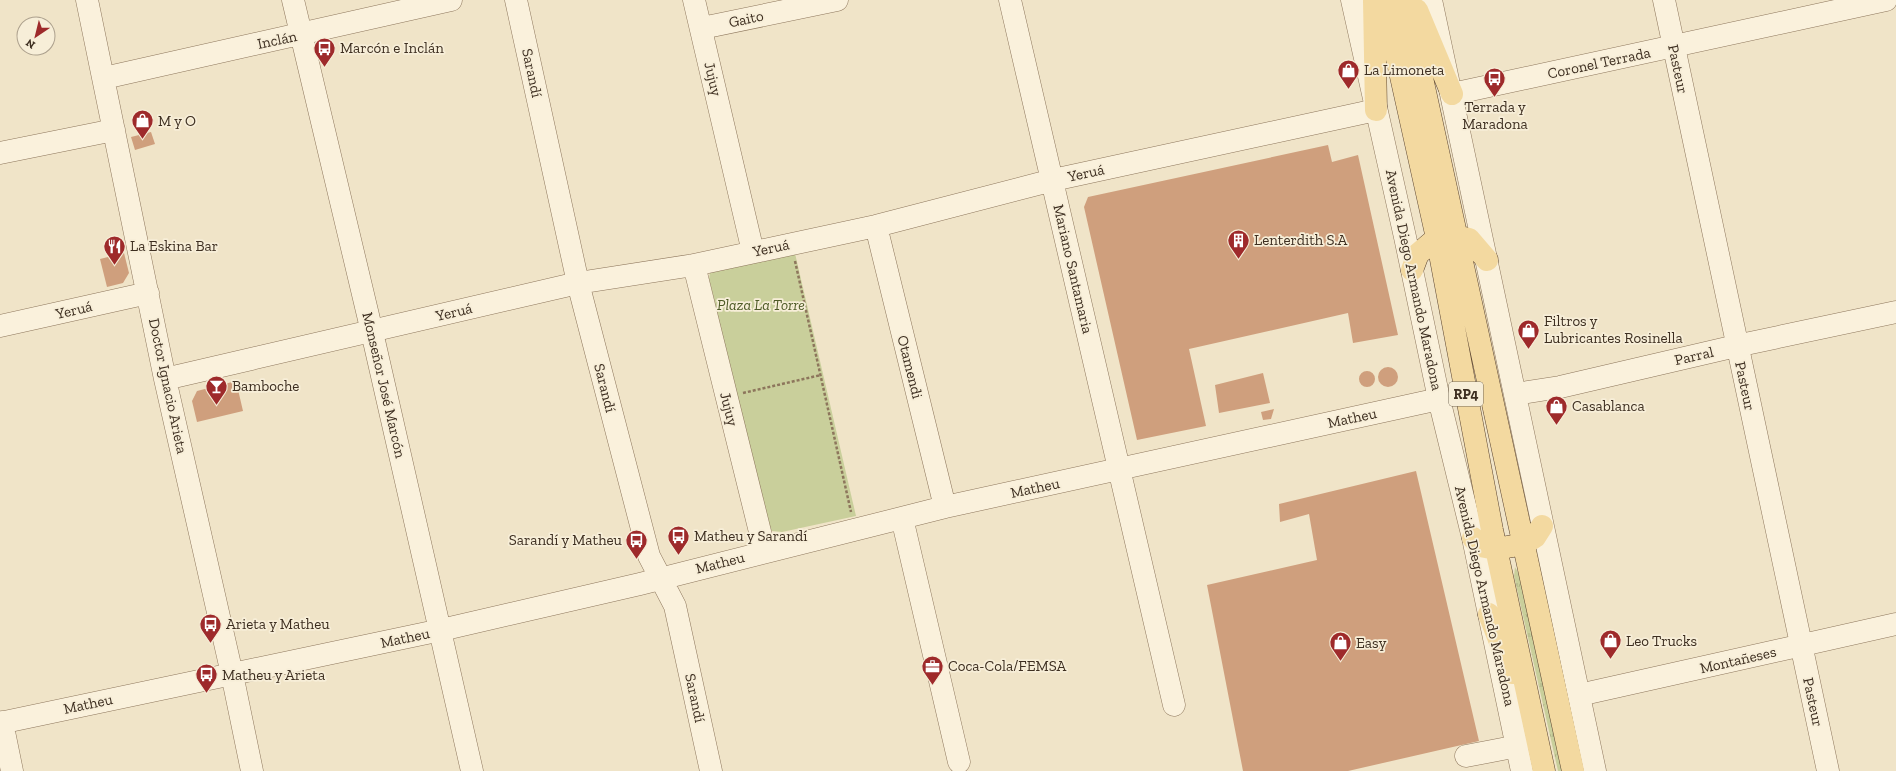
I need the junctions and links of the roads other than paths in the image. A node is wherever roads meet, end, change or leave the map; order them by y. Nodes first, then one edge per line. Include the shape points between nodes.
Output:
1 (87, 0) edge
2 (293, 0) edge
3 (451, 0) edge
4 (516, 0) edge
5 (694, 0) edge
6 (837, 0) edge
7 (1010, 0) edge
8 (1352, 0) edge
9 (1374, 0) edge
10 (1384, 0) edge
11 (1404, 0) edge
12 (1412, 0) edge
13 (1431, 0) edge
14 (1664, 0) edge
15 (1886, 0) edge
16 (1894, 0) edge
17 (1896, 12) edge
18 (702, 28) junction
19 (301, 34) junction
20 (1674, 47) junction
21 (104, 78) junction
22 (1452, 94) junction
23 (1376, 110) junction
24 (114, 130) junction
25 (0, 153) edge
26 (1053, 180) junction
27 (876, 226) junction
28 (1446, 237) junction
29 (753, 252) junction
30 (1487, 260) junction
31 (694, 265) junction
32 (1412, 270) junction
33 (578, 283) junction
34 (148, 293) junction
35 (1896, 312) edge
36 (0, 326) edge
37 (372, 332) junction
38 (1736, 346) junction
39 (165, 379) junction
40 (1516, 394) junction
41 (1439, 399) junction
42 (1120, 469) junction
43 (945, 508) junction
44 (902, 518) junction
45 (1542, 526) junction
46 (1473, 538) junction
47 (1524, 544) junction
48 (1496, 549) junction
49 (765, 552) junction
50 (660, 578) junction
51 (1489, 614) joint
52 (1896, 624) edge
53 (440, 630) junction
54 (1801, 645) junction
55 (232, 674) junction
56 (1579, 695) junction
57 (1174, 706) dead end
58 (1, 723) edge
59 (1527, 742) junction
60 (1466, 756) dead end
61 (959, 762) dead end
62 (12, 771) edge
63 (252, 771) edge
64 (472, 771) edge
65 (711, 771) edge
66 (1522, 771) edge
67 (1544, 771) edge
68 (1572, 771) edge
69 (1595, 771) edge
70 (1828, 771) edge

1 - 21 street, Doctor Ignacio Arieta
2 - 19 street, Monseñor José Marcón
3 - 19 street, Inclán
4 - 33 street, Sarandí
5 - 18 street, Jujuy
6 - 18 street, Gaito
7 - 26 street, Mariano Santamaria
8 - 23 street, Avenida Diego Armando Maradona
9 - 23 main road
10 - 28 main road, Avenida Diego Armando Maradona / RP4
11 - 28 main road, Avenida Diego Armando Maradona / RP4
12 - 22 main road
13 - 22 street
14 - 20 street, Pasteur
15 - 20 street, Coronel Terrada
16 - 17 street
18 - 29 street, Jujuy
19 - 21 street, Inclán
19 - 37 street, Monseñor José Marcón
20 - 22 street, Coronel Terrada
20 - 38 street, Pasteur
21 - 24 street, Doctor Ignacio Arieta
22 - 30 street
23 - 26 street, Yeruá
23 - 32 street, Avenida Diego Armando Maradona
24 - 25 street
24 - 34 street, Doctor Ignacio Arieta
26 - 27 street, Yeruá
26 - 42 street, Mariano Santamaria
27 - 29 street, Yeruá
27 - 43 street, Otamendi
28 - 30 main road via 1469,239
28 - 32 main road via 1418,254
28 - 47 main road, Avenida Diego Armando Maradona / RP4
28 - 48 main road, Avenida Diego Armando Maradona / RP4
29 - 31 street, Yeruá
30 - 40 street
31 - 33 street, Yeruá
31 - 49 street, Jujuy
32 - 41 street, Avenida Diego Armando Maradona
33 - 37 street, Yeruá
33 - 50 street, Sarandí via 649,556
34 - 36 street, Yeruá
34 - 39 street, Doctor Ignacio Arieta
35 - 38 street, Parral
37 - 39 street, Yeruá
37 - 53 street, Monseñor José Marcón
38 - 40 street, Parral
38 - 54 street, Pasteur
39 - 55 street, Doctor Ignacio Arieta
40 - 45 street
41 - 42 street, Matheu
41 - 46 street, Avenida Diego Armando Maradona
42 - 43 street, Matheu
42 - 57 street, Mariano Santamaria
43 - 44 street, Matheu
44 - 49 street, Matheu
44 - 61 street
45 - 47 main road via 1535,537
45 - 56 street
46 - 48 main road via 1480,546
46 - 51 street, Avenida Diego Armando Maradona
47 - 48 main road
47 - 68 main road, Avenida Diego Armando Maradona / RP4
48 - 59 main road, Avenida Diego Armando Maradona / RP4
49 - 50 street, Matheu
50 - 53 street, Matheu
50 - 65 street, Sarandí via 675,606
51 - 59 main road
52 - 54 street, Montañeses
53 - 55 street, Matheu
53 - 64 street, Monseñor José Marcón
54 - 56 street, Montañeses
54 - 70 street, Pasteur
55 - 58 street, Matheu
55 - 63 street, Doctor Ignacio Arieta
56 - 69 street
58 - 62 street
59 - 60 street
59 - 66 street, Avenida Diego Armando Maradona
59 - 67 main road, Avenida Diego Armando Maradona / RP4

